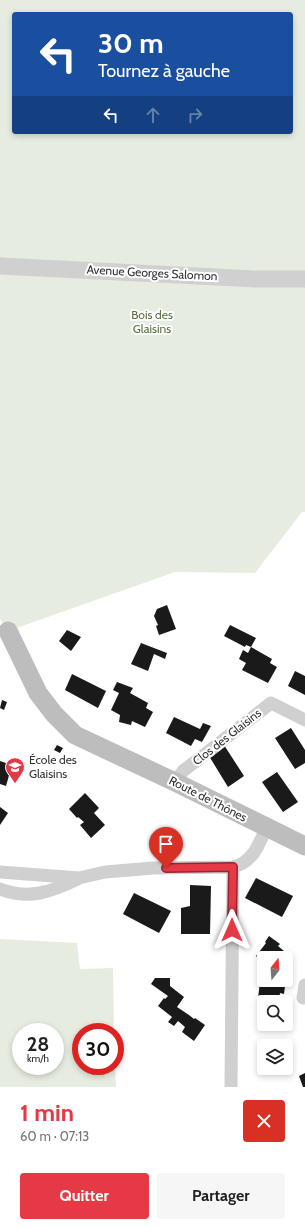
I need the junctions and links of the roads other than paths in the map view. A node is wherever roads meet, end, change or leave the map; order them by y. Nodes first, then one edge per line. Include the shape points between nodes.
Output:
1 (0, 266) edge
2 (305, 279) edge
3 (4, 625) edge
4 (305, 720) edge
5 (175, 782) junction
6 (266, 828) junction
7 (305, 846) edge
8 (233, 867) junction
9 (0, 872) edge
10 (79, 878) junction
11 (0, 889) edge
12 (231, 1087) edge

1 - 2 street, Avenue Georges Salomon via 256,279
3 - 5 main road, Route de Thônes via 38,693 75,735
4 - 5 street, Clos des Glaisins via 271,703 183,771
5 - 6 main road, Route de Thônes
6 - 7 main road, Route de Thônes
6 - 8 street via 248,860
8 - 10 street via 153,868 105,872
8 - 12 street
9 - 10 street
10 - 11 street via 60,888 32,895

